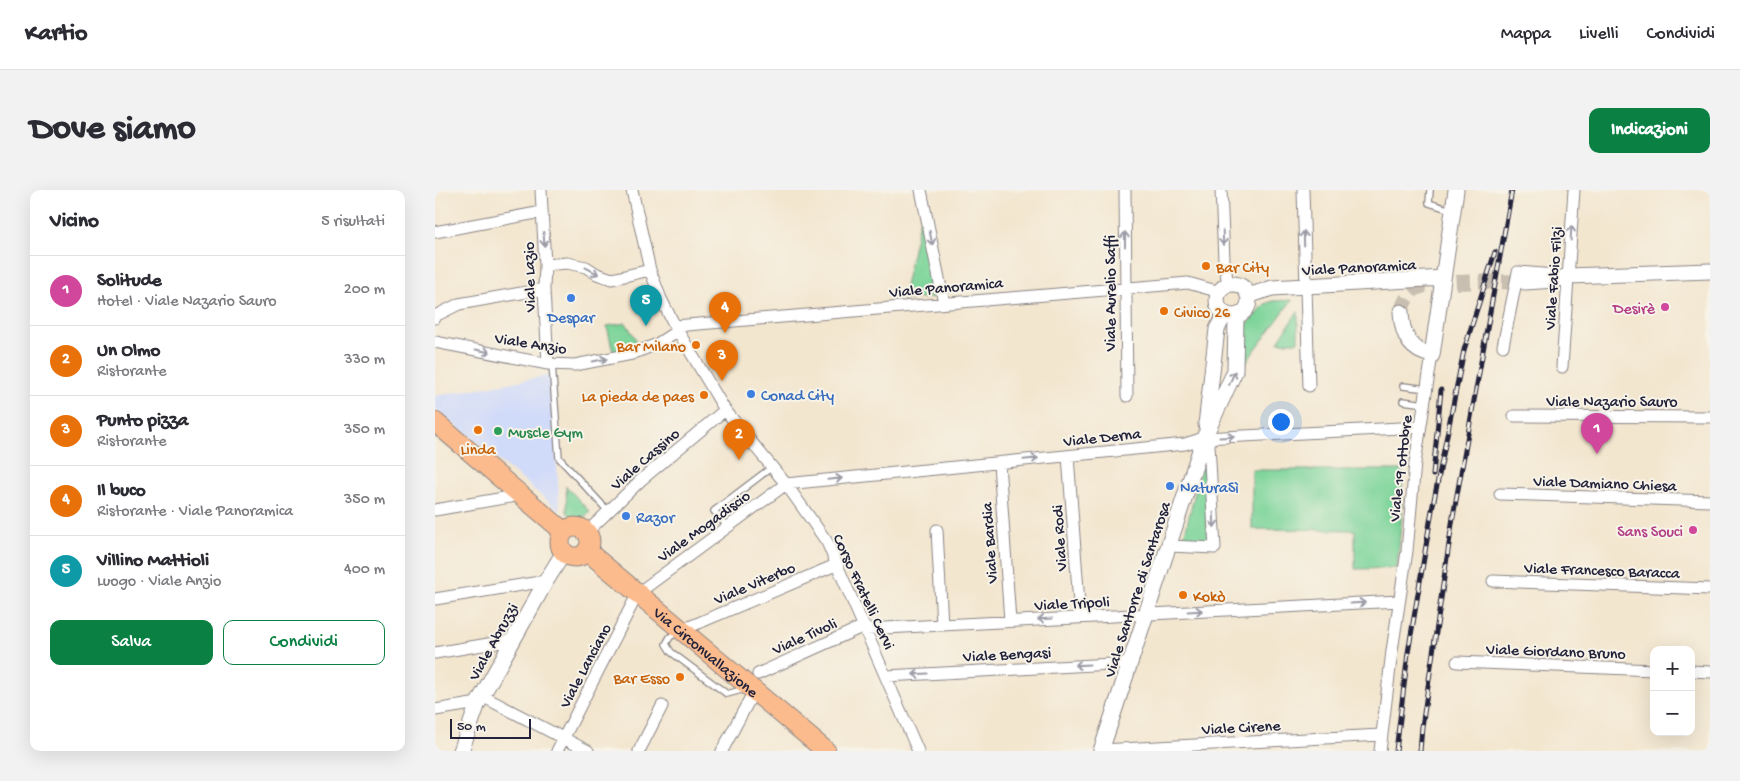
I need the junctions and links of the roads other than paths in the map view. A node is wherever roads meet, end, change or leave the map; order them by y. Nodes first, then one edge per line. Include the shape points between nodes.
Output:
1 (541, 190) edge
2 (632, 190) edge
3 (921, 190) edge
4 (1125, 190) edge
5 (1221, 190) edge
6 (1303, 190) edge
7 (1430, 190) edge
8 (1456, 190) edge
9 (1574, 190) edge
10 (1453, 210) junction
11 (542, 212) junction
12 (435, 232) edge
13 (545, 266) junction
14 (650, 270) junction
15 (1710, 271) edge
16 (1569, 276) junction
17 (1443, 278) junction
18 (1525, 282) tunnel mouth
19 (1305, 286) junction
20 (1125, 288) junction
21 (1224, 288) junction
22 (543, 289) junction
23 (1248, 296) junction
24 (944, 304) junction
25 (1401, 312) tunnel mouth
26 (1231, 315) junction
27 (435, 318) edge
28 (676, 329) junction
29 (435, 342) edge
30 (1503, 346) dead end
31 (1432, 354) junction
32 (550, 364) junction
33 (1562, 367) dead end
34 (1309, 386) dead end
35 (1403, 386) dead end
36 (1428, 389) junction
37 (1127, 396) dead end
38 (1403, 401) dead end
39 (1425, 404) junction
40 (725, 410) junction
41 (1515, 416) dead end
42 (1710, 417) edge
43 (1421, 427) junction
44 (439, 430) edge
45 (1204, 438) junction
46 (1068, 456) junction
47 (999, 462) junction
48 (772, 466) junction
49 (786, 484) junction
50 (1500, 494) dead end
51 (521, 495) junction
52 (1710, 501) edge
53 (435, 510) edge
54 (608, 511) junction
55 (728, 527) junction
56 (937, 530) dead end
57 (563, 531) junction
58 (587, 542) junction
59 (1169, 546) junction
60 (565, 554) junction
61 (838, 564) junction
62 (546, 581) junction
63 (1493, 581) dead end
64 (1710, 589) edge
65 (638, 593) junction
66 (435, 599) edge
67 (1399, 601) junction
68 (1147, 614) junction
69 (1080, 617) junction
70 (1010, 621) junction
71 (941, 625) junction
72 (865, 627) junction
73 (682, 630) junction
74 (512, 640) junction
75 (435, 653) edge
76 (1131, 662) junction
77 (1457, 662) dead end
78 (1650, 670) edge
79 (1695, 671) edge
80 (1710, 672) edge
81 (885, 676) junction
82 (754, 684) junction
83 (480, 699) junction
84 (662, 706) dead end
85 (435, 710) edge
86 (1381, 735) junction
87 (564, 738) junction
88 (818, 748) edge
89 (1101, 750) edge
90 (461, 751) edge
91 (557, 751) edge
92 (588, 751) edge
93 (639, 751) edge
94 (722, 751) edge
95 (918, 751) edge
96 (1380, 751) edge

1 - 11 street, Viale Lazio
2 - 14 street, Corso Fratelli Cervi
3 -> 24 street
20 -> 4 street, Viale Aurelio Saffi
5 -> 21 street
19 -> 6 street
7 - 10 lane via 1429,203
8 - 10 street, Viale 19 ottobre
16 -> 9 street, Viale Fabio Filzi
10 - 17 street, Viale 19 ottobre
11 - 12 street
11 -> 13 street, Viale Lazio
13 -> 14 street via 567,264 586,267 612,279
13 - 22 street, Viale Lazio
14 - 28 street, Corso Fratelli Cervi
15 - 16 street
16 - 18 street
16 - 30 street via 1518,272
16 - 33 street, Viale Fabio Filzi
17 - 19 street, Viale Panoramica
17 - 31 street, Viale 19 ottobre
19 - 23 street, Viale Panoramica via 1272,288
19 - 34 street
20 - 21 street, Viale Panoramica via 1188,283
20 - 24 street, Viale Panoramica
20 - 37 street, Viale Aurelio Saffi
21 - 23 street via 1241,286
21 - 26 street via 1218,304
22 - 27 street via 459,304
22 - 32 street, Viale Lazio
23 - 26 street via 1246,309
24 - 28 street, Viale Panoramica
25 - 31 street via 1401,324 1411,344 1421,353
26 - 45 street, Viale Santorre di Santarosa via 1217,329
45 -> 26 street, Viale Santorre di Santarosa via 1235,371
32 -> 28 street, Viale Anzio via 575,365 632,354 657,344
28 - 40 street, Corso Fratelli Cervi
29 -> 32 street, Viale Anzio
31 - 36 street, Viale 19 ottobre
32 - 54 lane via 559,458
35 - 36 lane
36 - 39 street, Viale 19 ottobre
38 - 39 lane
39 - 43 street, Viale 19 ottobre
40 - 48 street, Corso Fratelli Cervi
40 - 54 street, Viale Cassino
41 - 42 street, Viale Nazario Sauro
45 -> 43 street, Viale Derna
43 - 67 street, Viale 19 ottobre
44 - 51 main road
45 - 46 street, Viale Derna via 1185,444
45 - 59 street, Viale Santorre di Santarosa
45 -> 59 street via 1209,445 1215,548
47 -> 46 street, Viale Derna
46 - 69 street, Viale Rodi
49 -> 47 street, Viale Derna
47 - 70 street, Viale Bardia
48 - 49 street, Corso Fratelli Cervi
48 - 55 lane via 714,511
49 - 55 street, Viale Mogadiscio
49 - 61 street, Corso Fratelli Cervi via 827,542
50 - 52 street, Viale Damiano Chiesa
51 - 53 street
51 - 57 main road
54 - 58 street, Viale Cassino
55 - 65 street, Viale Mogadiscio
56 - 71 street
57 - 58 main road via 573,526 583,529
57 - 60 main road via 559,546
58 - 60 main road via 579,557
58 - 65 main road, Via Circonvallazione
59 - 68 street, Viale Santorre di Santarosa
60 - 62 street, Viale Abruzzi
61 - 72 street, Corso Fratelli Cervi
61 - 73 street, Viale Viterbo
62 - 66 street
62 - 74 street, Viale Abruzzi
63 - 64 street, Viale Francesco Baracca
65 - 73 main road, Via Circonvallazione
65 - 87 street, Viale Lanciano
68 -> 67 street, Viale Tripoli
67 - 86 street, Viale 19 ottobre
68 - 69 street, Viale Tripoli
68 - 76 street, Viale Santorre di Santarosa
69 -> 70 street, Viale Tripoli
70 - 71 street, Viale Tripoli
71 - 72 street, Viale Tripoli
72 - 81 street, Corso Fratelli Cervi
72 - 82 street, Viale Tivoli
73 - 82 main road, Via Circonvallazione
74 - 75 street
74 - 83 street, Viale Abruzzi
76 -> 81 street, Viale Bengasi
76 - 89 street, Viale Santorre di Santarosa
77 - 78 street, Viale Giordano Bruno
79 - 80 street
81 - 95 street, Corso Fratelli Cervi
82 - 88 main road, Via Circonvallazione
82 - 94 street
83 - 85 street
83 - 87 street
83 - 90 street, Viale Abruzzi
84 - 93 street
86 - 89 street, Viale Cirene
86 - 96 street, Viale 19 ottobre
87 - 91 street, Viale Lanciano
87 - 92 street

